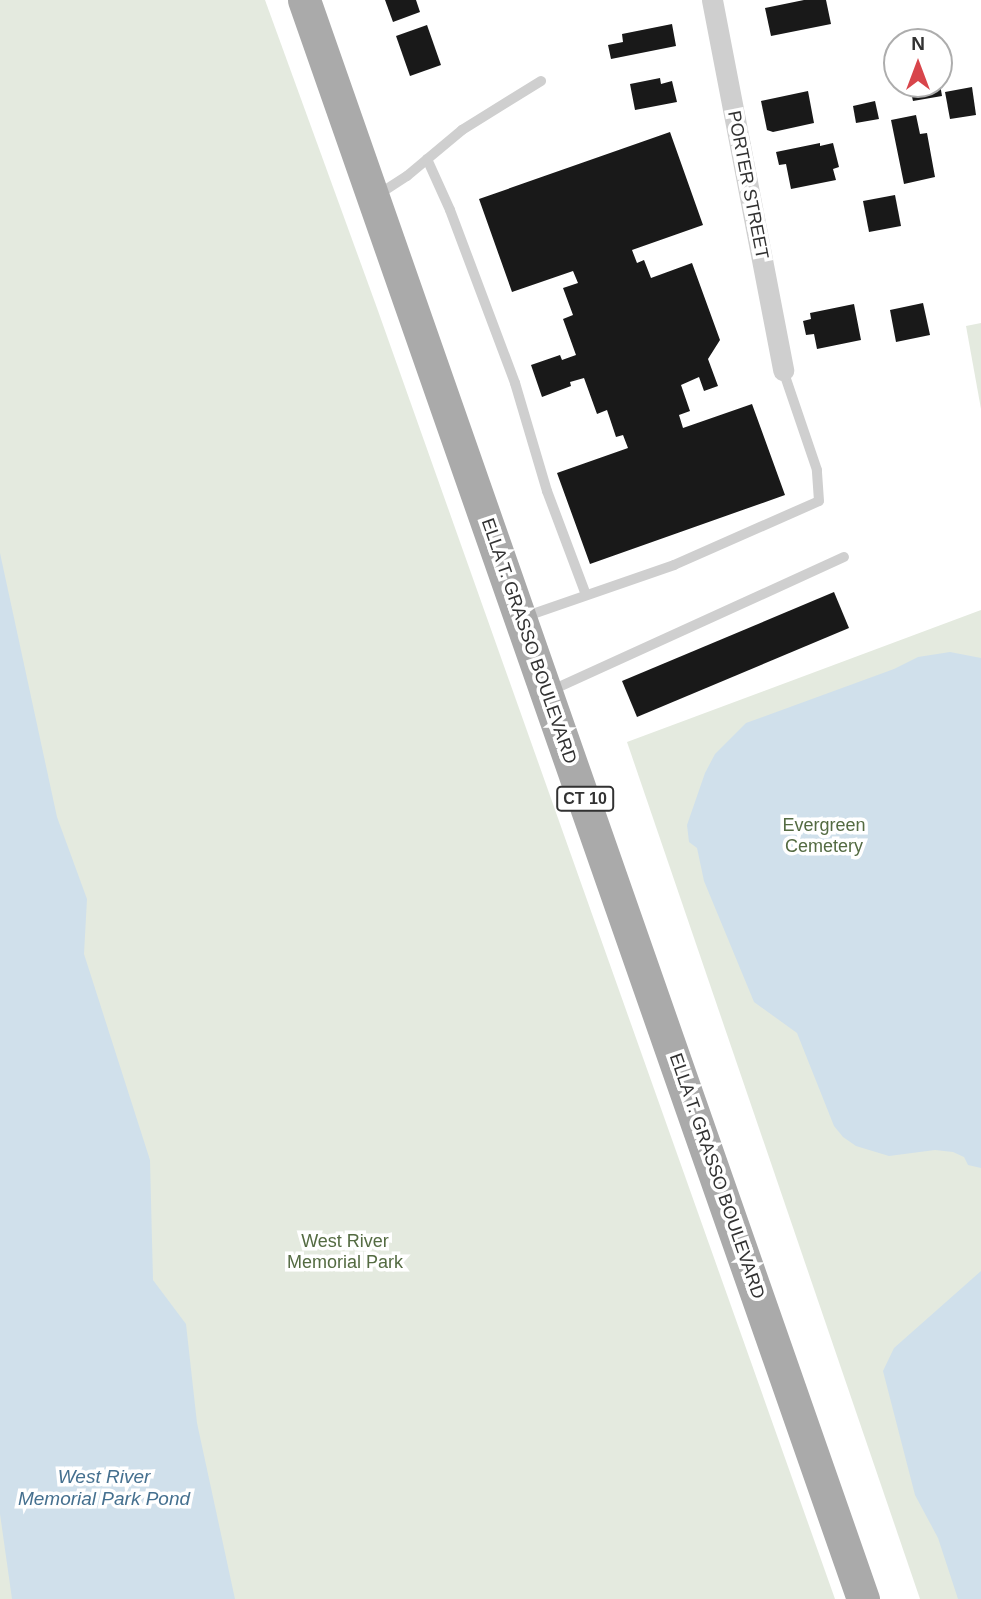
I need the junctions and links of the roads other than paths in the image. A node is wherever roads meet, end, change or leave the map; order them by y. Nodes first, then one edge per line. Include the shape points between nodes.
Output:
1 (304, 0) edge
2 (712, 0) edge
3 (541, 80) dead end
4 (427, 159) junction
5 (374, 197) junction
6 (783, 370) joint
7 (844, 557) dead end
8 (586, 595) junction
9 (522, 618) junction
10 (547, 692) junction
11 (863, 1599) edge

1 - 5 main road, ELLA T. GRASSO BOULEVARD / CT 10
2 - 6 street, PORTER STREET
3 - 4 lane via 462,130
4 - 5 lane
4 - 8 lane via 515,383 547,491
5 - 9 main road, ELLA T. GRASSO BOULEVARD / CT 10
6 - 8 lane via 817,470 819,501 674,565
7 - 10 lane
8 - 9 lane
9 - 10 main road, ELLA T. GRASSO BOULEVARD / CT 10
10 - 11 main road, ELLA T. GRASSO BOULEVARD / CT 10

